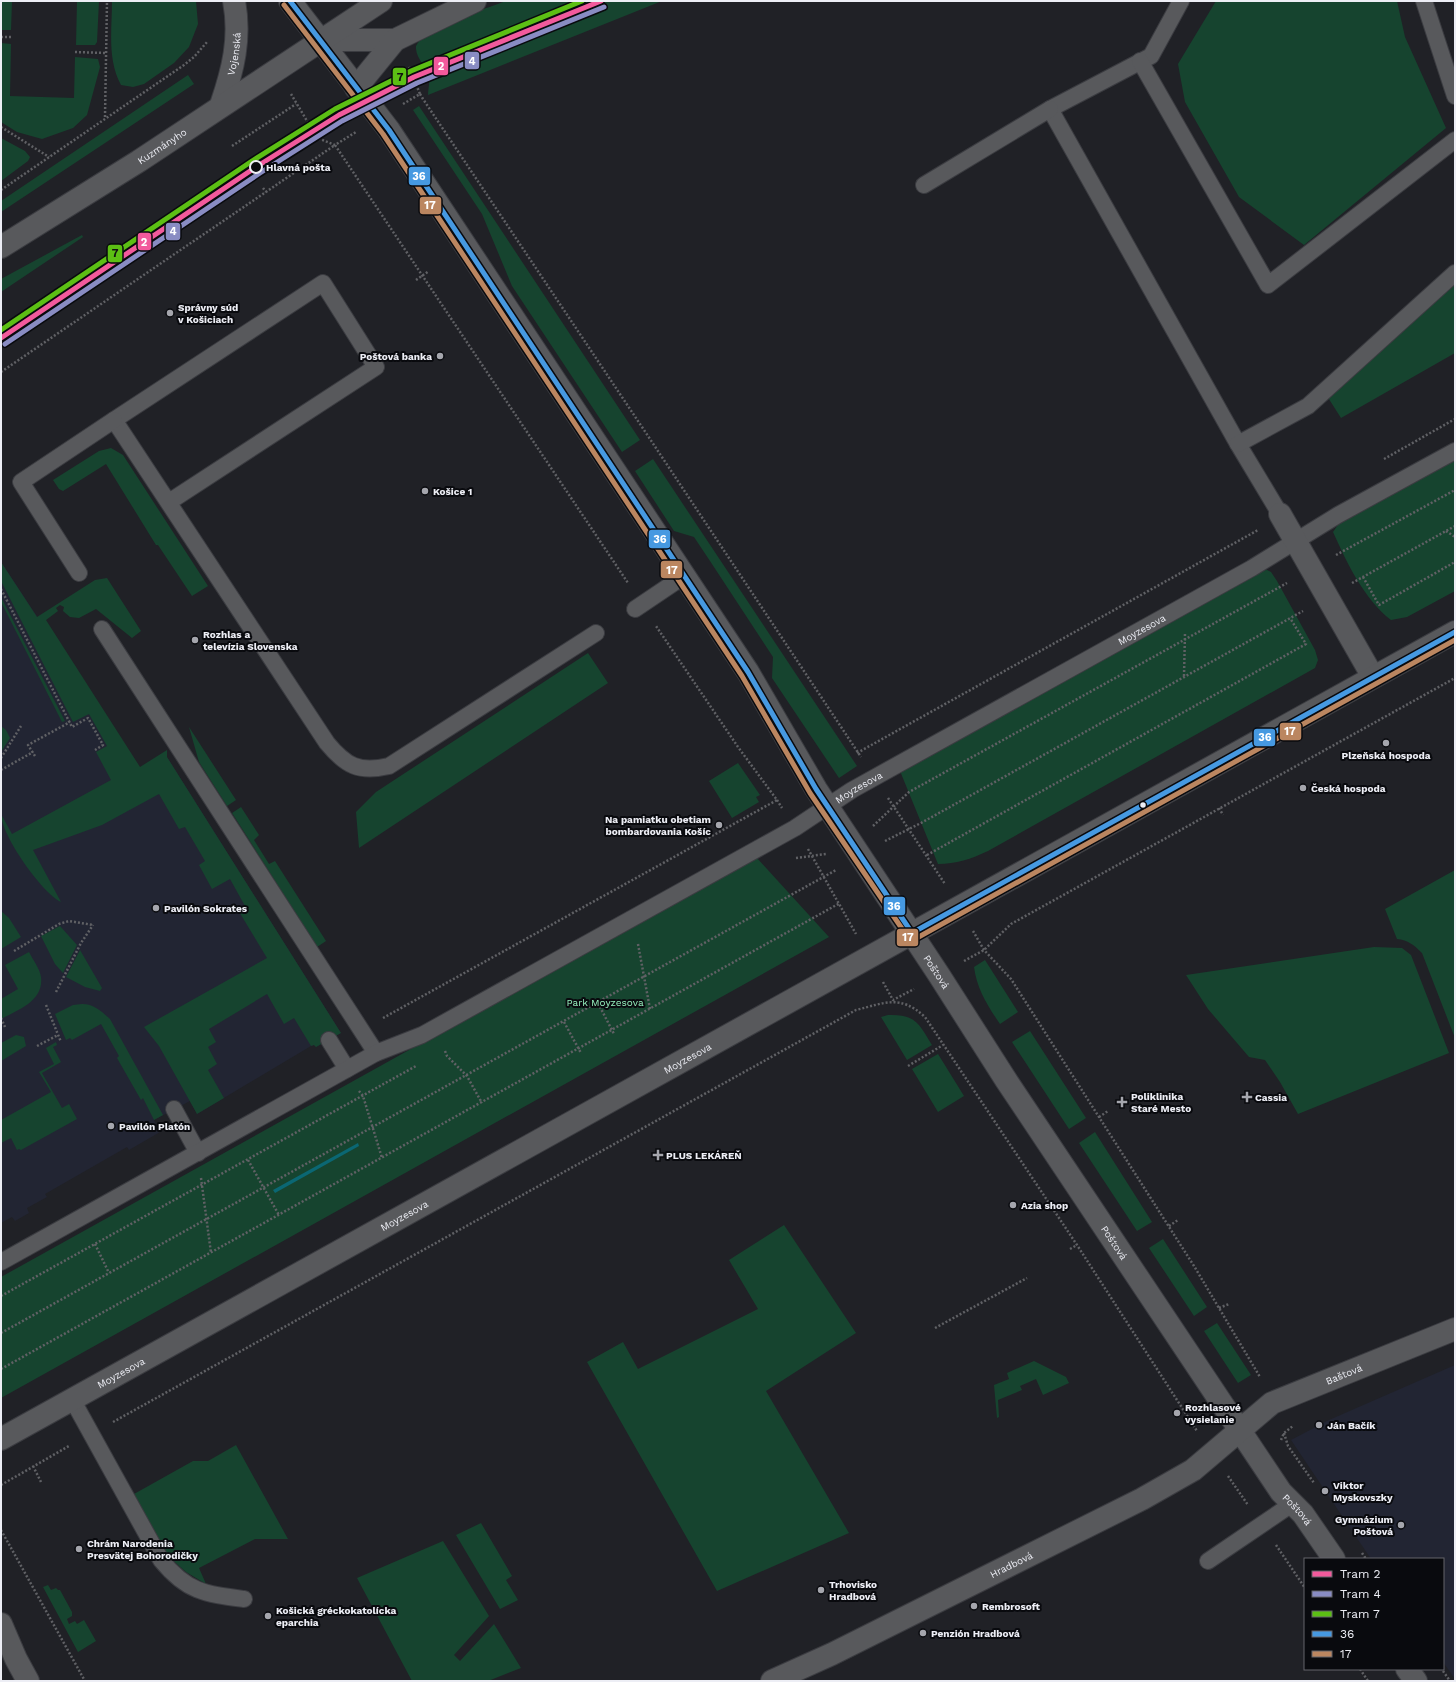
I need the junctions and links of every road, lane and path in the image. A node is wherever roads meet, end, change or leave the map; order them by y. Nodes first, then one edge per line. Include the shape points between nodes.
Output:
1 (107, 1) edge
2 (234, 1) edge
3 (290, 1) edge
4 (381, 1) edge
5 (475, 1) edge
6 (1182, 1) edge
7 (1424, 1) edge
8 (210, 36) dead end
9 (1, 37) edge
10 (11, 38) dead end
11 (320, 40) junction
12 (395, 40) junction
13 (75, 52) dead end
14 (106, 53) junction
15 (1140, 61) junction
16 (356, 88) junction
17 (420, 94) dead end
18 (1455, 96) edge
19 (296, 104) dead end
20 (221, 105) junction
21 (1050, 109) junction
22 (105, 117) junction
23 (1, 127) edge
24 (1455, 140) edge
25 (232, 146) dead end
26 (49, 157) junction
27 (924, 185) dead end
28 (263, 188) dead end
29 (1, 190) edge
30 (266, 192) junction
31 (1, 247) edge
32 (429, 272) dead end
33 (1455, 273) edge
34 (423, 276) junction
35 (416, 280) dead end
36 (1, 372) edge
37 (114, 420) junction
38 (1238, 444) junction
39 (1455, 451) edge
40 (168, 502) junction
41 (1281, 515) junction
42 (1455, 526) edge
43 (1446, 531) junction
44 (1455, 537) edge
45 (1296, 542) junction
46 (1455, 562) edge
47 (79, 573) dead end
48 (684, 576) junction
49 (1363, 577) junction
50 (1, 589) edge
51 (1327, 597) junction
52 (638, 606) junction
53 (1290, 618) junction
54 (102, 629) dead end
55 (1455, 632) edge
56 (596, 633) dead end
57 (1373, 677) junction
58 (1455, 678) edge
59 (70, 722) junction
60 (21, 726) dead end
61 (1350, 736) junction
62 (1352, 740) dead end
63 (95, 750) dead end
64 (33, 752) junction
65 (857, 753) junction
66 (35, 756) dead end
67 (1, 758) edge
68 (1, 770) edge
69 (874, 777) junction
70 (777, 800) junction
71 (827, 806) junction
72 (1219, 808) junction
73 (1223, 815) dead end
74 (795, 828) junction
75 (910, 829) junction
76 (927, 855) junction
77 (860, 856) junction
78 (824, 876) junction
79 (840, 903) junction
80 (959, 907) junction
81 (912, 933) junction
82 (638, 943) dead end
83 (984, 950) junction
84 (14, 951) dead end
85 (869, 957) junction
86 (939, 975) junction
87 (644, 977) junction
88 (56, 992) dead end
89 (893, 1000) junction
90 (598, 1003) junction
91 (46, 1005) dead end
92 (650, 1008) junction
93 (1, 1018) edge
94 (564, 1022) junction
95 (5, 1027) dead end
96 (363, 1032) junction
97 (613, 1032) junction
98 (58, 1035) junction
99 (329, 1040) dead end
100 (62, 1042) dead end
101 (942, 1045) junction
102 (37, 1046) dead end
103 (444, 1051) dead end
104 (580, 1051) junction
105 (376, 1053) junction
106 (908, 1066) dead end
107 (347, 1069) junction
108 (467, 1076) junction
109 (482, 1103) junction
110 (174, 1109) dead end
111 (1108, 1111) dead end
112 (1099, 1117) junction
113 (373, 1128) junction
114 (198, 1153) junction
115 (382, 1158) junction
116 (248, 1160) dead end
117 (264, 1188) junction
118 (279, 1216) junction
119 (207, 1220) junction
120 (1178, 1220) dead end
121 (1169, 1226) junction
122 (95, 1244) dead end
123 (1077, 1245) junction
124 (1070, 1249) dead end
125 (211, 1253) junction
126 (1, 1262) edge
127 (109, 1273) junction
128 (1027, 1278) dead end
129 (1229, 1304) dead end
130 (1219, 1308) junction
131 (935, 1328) dead end
132 (1455, 1329) edge
133 (1, 1333) edge
134 (1, 1369) edge
135 (1266, 1377) dead end
136 (72, 1399) junction
137 (1272, 1403) junction
138 (1240, 1430) junction
139 (90, 1434) junction
140 (1, 1438) edge
141 (1212, 1454) junction
142 (33, 1466) junction
143 (41, 1482) dead end
144 (1, 1485) edge
145 (1319, 1490) dead end
146 (1292, 1504) junction
147 (1262, 1524) junction
148 (1, 1530) edge
149 (1358, 1546) dead end
150 (1333, 1558) edge
151 (1365, 1558) edge
152 (1208, 1561) dead end
153 (1304, 1587) edge
154 (244, 1598) dead end
155 (1, 1624) edge
156 (1361, 1670) edge
157 (1409, 1670) edge
158 (1443, 1670) edge
159 (28, 1681) edge
160 (84, 1681) edge
161 (772, 1681) edge
162 (1368, 1681) edge
163 (1416, 1681) edge
164 (1450, 1681) edge

1 - 14 path
2 - 20 street, Vojenská via 238,34 236,52
3 - 11 street
4 - 11 street, Kuzmányho
5 - 12 street
6 - 15 lane via 1151,56
7 - 18 lane
8 - 22 path via 194,57
9 - 10 path
11 - 12 street
11 - 16 street, Poštová
11 - 20 street, Kuzmányho
12 - 16 street
13 - 14 path
14 - 22 path
15 - 21 lane
15 - 24 lane via 1268,286
16 - 48 street, Poštová via 393,136
17 - 65 path
19 - 25 path
20 - 31 street, Kuzmányho via 139,161
21 - 27 lane
21 - 38 lane
22 - 26 path
23 - 26 path
26 - 29 path
28 - 30 path
30 - 34 path via 334,145
30 - 36 path
32 - 34 path
33 - 38 lane via 1308,406
34 - 35 path
34 - 52 path
37 - 40 lane
37 - 40 lane via 323,283 376,367
37 - 47 lane via 20,482
38 - 41 lane
39 - 45 lane, Moyzesova via 1338,515
40 - 56 lane via 327,743 338,756 362,769 389,766 403,758
41 - 45 street
41 - 65 path
42 - 43 path
43 - 44 path
43 - 49 path
45 - 51 street
45 - 69 lane, Moyzesova
46 - 49 path via 1379,605
48 - 52 lane
48 - 71 street, Poštová via 748,672
49 - 51 path
50 - 59 path
51 - 53 path
51 - 57 street
52 - 70 path
53 - 75 path
53 - 76 path via 1306,644
54 - 96 lane
55 - 57 street, Moyzesova
57 - 80 street, Moyzesova
58 - 61 path
59 - 63 path via 72,727 88,718 103,745
59 - 64 path via 28,745
60 - 67 path
61 - 62 path
61 - 72 path
64 - 66 path
64 - 68 path
65 - 69 path
69 - 71 lane, Moyzesova
69 - 75 path
70 - 74 path
70 - 96 path via 388,1015
71 - 74 lane, Moyzesova
71 - 77 street, Poštová
72 - 73 path
72 - 83 path via 1011,924
74 - 78 path
74 - 105 lane, Moyzesova via 422,1035
75 - 76 path
75 - 77 path
76 - 80 path
77 - 78 path
77 - 81 street, Poštová
78 - 79 path
78 - 87 path
79 - 85 path
79 - 92 path
80 - 81 street, Moyzesova
80 - 83 path
81 - 85 street, Moyzesova
81 - 86 street, Poštová
82 - 87 path
83 - 86 path
83 - 112 path via 1011,979
84 - 88 path via 59,924 69,921 93,925
85 - 89 path
85 - 136 street, Moyzesova
86 - 89 path
86 - 138 street, Poštová via 1045,1139
87 - 90 path
87 - 92 path
89 - 101 path via 905,1004 925,1017
89 - 139 path via 856,1010
90 - 94 path
90 - 97 path
91 - 98 path
92 - 97 path
93 - 95 path
94 - 104 path
94 - 108 path
96 - 105 lane
97 - 104 path
98 - 100 path
98 - 102 path
99 - 107 lane
101 - 106 path
101 - 123 path
103 - 108 path
104 - 109 path
105 - 107 lane, Moyzesova
107 - 113 path via 363,1096
107 - 114 lane, Moyzesova
108 - 109 path
108 - 113 path
109 - 115 path
110 - 114 lane
111 - 112 path
112 - 121 path
113 - 115 path
113 - 117 path
114 - 119 path
114 - 126 lane, Moyzesova
115 - 118 path
116 - 117 path
117 - 118 path
117 - 119 path
118 - 125 path
119 - 125 path
119 - 127 path
120 - 121 path
121 - 130 path
122 - 127 path
123 - 124 path
123 - 141 path
125 - 134 path
127 - 133 path
128 - 131 path
129 - 130 path
130 - 135 path via 1261,1379
132 - 137 street, Baštová
136 - 139 lane
136 - 140 street, Moyzesova
137 - 138 street, Baštová
137 - 145 path via 1288,1446
138 - 141 street, Hradbová
138 - 146 street, Poštová via 1281,1492
139 - 142 path
139 - 154 lane via 161,1560 173,1575 188,1586 208,1595
141 - 147 path
141 - 161 street, Hradbová via 1193,1470 1142,1499 832,1654
142 - 143 path
142 - 144 path
146 - 147 lane
146 - 150 street, Poštová via 1303,1514
147 - 152 lane
147 - 153 path
148 - 160 path
149 - 151 path
155 - 159 street
156 - 162 path
157 - 163 street
158 - 164 path

